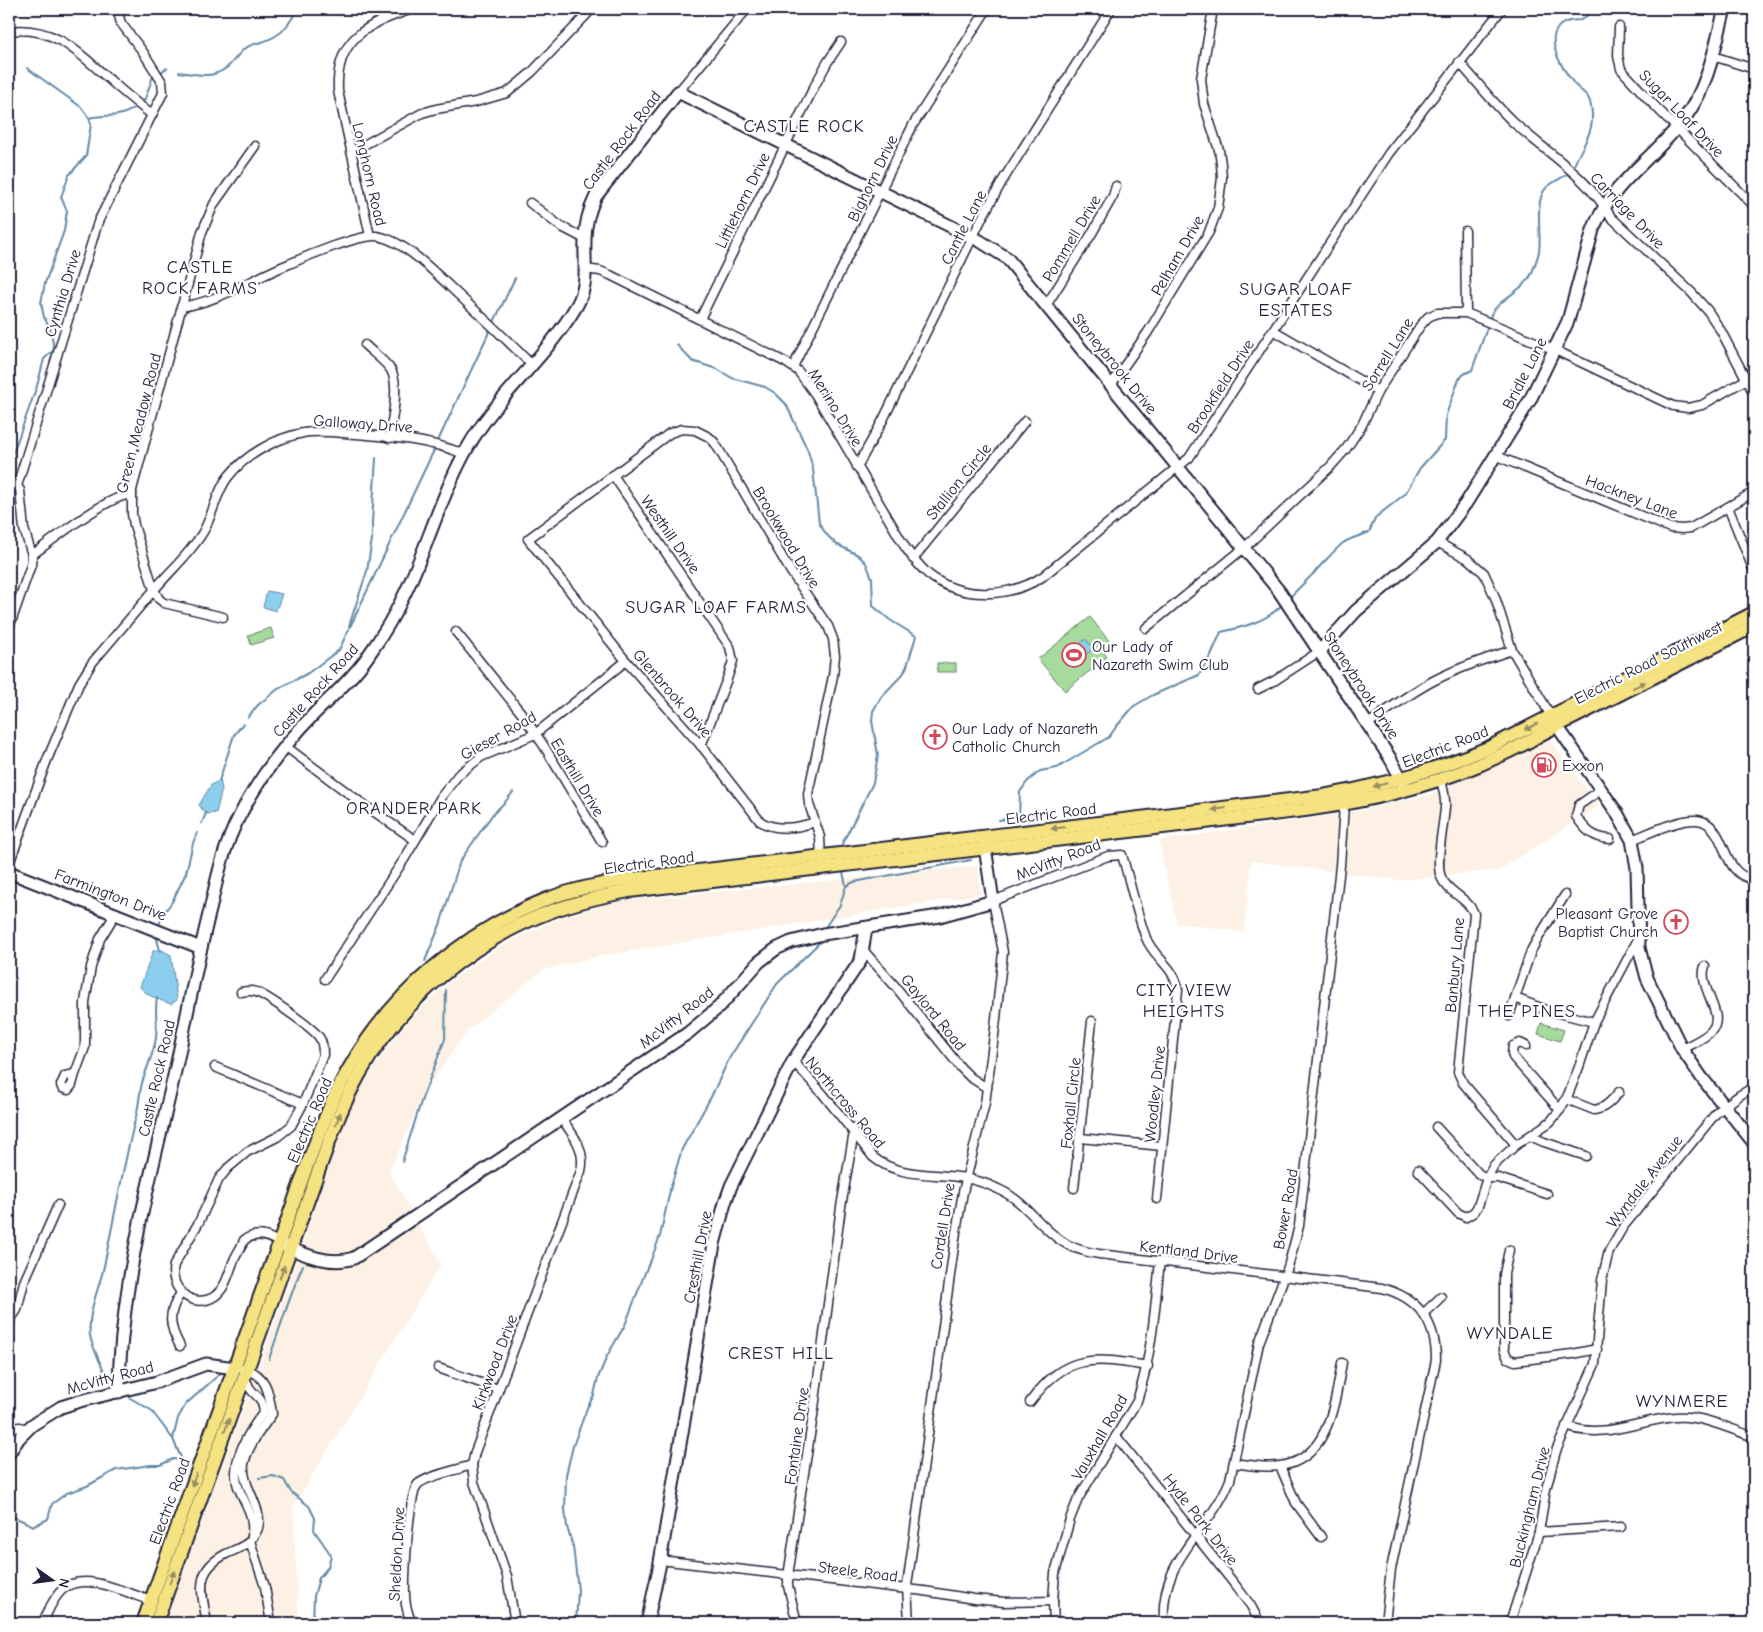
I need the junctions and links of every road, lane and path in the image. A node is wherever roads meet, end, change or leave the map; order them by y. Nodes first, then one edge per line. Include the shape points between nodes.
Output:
1 (117, 9) edge
2 (412, 9) edge
3 (592, 9) edge
4 (747, 9) edge
5 (1111, 9) edge
6 (1214, 9) edge
7 (1502, 9) edge
8 (1725, 9) edge
9 (983, 10) edge
10 (1619, 27) dead end
11 (9, 31) edge
12 (841, 42) dead end
13 (1713, 56) junction
14 (1459, 62) junction
15 (1754, 69) edge
16 (678, 92) junction
17 (152, 116) junction
18 (1677, 128) junction
19 (785, 144) junction
20 (254, 146) dead end
21 (351, 152) junction
22 (1116, 186) dead end
23 (880, 191) junction
24 (530, 203) dead end
25 (1604, 205) junction
26 (1754, 206) edge
27 (1466, 231) dead end
28 (370, 236) junction
29 (973, 237) junction
30 (584, 239) junction
31 (586, 269) junction
32 (1047, 304) junction
33 (181, 307) junction
34 (1466, 313) junction
35 (700, 319) junction
36 (1273, 330) junction
37 (365, 345) dead end
38 (1555, 350) junction
39 (532, 365) junction
40 (793, 367) junction
41 (1746, 379) junction
42 (1111, 385) junction
43 (1378, 391) junction
44 (1754, 394) edge
45 (1025, 421) dead end
46 (389, 438) junction
47 (464, 454) junction
48 (1497, 456) junction
49 (857, 467) junction
50 (1178, 468) junction
51 (613, 475) junction
52 (9, 481) edge
53 (17, 486) junction
54 (1754, 492) edge
55 (132, 494) junction
56 (1728, 507) junction
57 (528, 539) joint
58 (1437, 542) junction
59 (1244, 548) junction
60 (32, 555) junction
61 (913, 559) junction
62 (1754, 571) edge
63 (154, 590) junction
64 (991, 593) joint
65 (1754, 613) edge
66 (223, 616) dead end
67 (1754, 626) edge
68 (9, 628) edge
69 (1146, 628) dead end
70 (456, 632) dead end
71 (1512, 650) junction
72 (1320, 651) junction
73 (626, 661) junction
74 (1258, 689) dead end
75 (1590, 696) joint
76 (1554, 721) junction
77 (1368, 724) junction
78 (535, 734) junction
79 (285, 746) junction
80 (701, 746) junction
81 (1441, 780) junction
82 (1403, 785) junction
83 (1602, 789) junction
84 (1344, 805) junction
85 (815, 822) junction
86 (1610, 839) dead end
87 (415, 840) junction
88 (1632, 840) junction
89 (602, 842) dead end
90 (984, 843) junction
91 (1122, 855) joint
92 (822, 862) junction
93 (9, 864) edge
94 (9, 872) edge
95 (1754, 879) edge
96 (1565, 895) dead end
97 (993, 901) junction
98 (116, 913) junction
99 (866, 928) junction
100 (1639, 938) junction
101 (201, 948) junction
102 (863, 950) junction
103 (1704, 966) dead end
104 (325, 979) dead end
105 (240, 992) dead end
106 (1516, 998) junction
107 (1509, 1016) dead end
108 (1092, 1021) dead end
109 (1594, 1022) junction
110 (1526, 1046) dead end
111 (1682, 1049) junction
112 (793, 1061) junction
113 (215, 1067) dead end
114 (75, 1074) dead end
115 (1754, 1087) edge
116 (987, 1088) junction
117 (1619, 1092) dead end
118 (1566, 1099) junction
119 (303, 1104) junction
120 (1724, 1106) junction
121 (1560, 1110) junction
122 (562, 1118) junction
123 (1436, 1127) dead end
124 (854, 1132) junction
125 (1530, 1136) junction
126 (1080, 1138) junction
127 (1754, 1143) edge
128 (1516, 1145) junction
129 (1162, 1146) junction
130 (1586, 1156) dead end
131 (1418, 1170) dead end
132 (966, 1178) junction
133 (1486, 1178) junction
134 (1074, 1188) dead end
135 (1547, 1194) dead end
136 (1157, 1199) dead end
137 (58, 1205) dead end
138 (285, 1246) junction
139 (1509, 1250) dead end
140 (1160, 1261) junction
141 (1284, 1276) junction
142 (181, 1293) junction
143 (1441, 1298) dead end
144 (1424, 1313) junction
145 (9, 1322) edge
146 (180, 1346) dead end
147 (1596, 1349) junction
148 (1342, 1364) dead end
149 (1148, 1366) junction
150 (234, 1368) junction
151 (438, 1368) dead end
152 (246, 1374) junction
153 (498, 1389) junction
154 (119, 1392) junction
155 (1030, 1402) dead end
156 (1566, 1426) junction
157 (9, 1428) edge
158 (28, 1429) junction
159 (1116, 1436) junction
160 (1754, 1437) edge
161 (9, 1454) edge
162 (1234, 1463) junction
163 (472, 1465) junction
164 (1280, 1466) junction
165 (1622, 1527) dead end
166 (1539, 1532) junction
167 (1196, 1534) junction
168 (1321, 1537) dead end
169 (250, 1541) junction
170 (660, 1560) junction
171 (788, 1576) junction
172 (907, 1590) junction
173 (151, 1601) junction
174 (1053, 1601) junction
175 (42, 1623) edge
176 (143, 1623) edge
177 (156, 1623) edge
178 (207, 1623) edge
179 (271, 1623) edge
180 (412, 1623) edge
181 (515, 1623) edge
182 (646, 1623) edge
183 (797, 1623) edge
184 (909, 1623) edge
185 (1054, 1623) edge
186 (1164, 1623) edge
187 (1260, 1623) edge
188 (1384, 1623) edge
189 (1510, 1623) edge

1 - 17 street, Cynthia Drive via 121,23 144,52 163,85
2 - 21 street, Longhorn Road via 365,28 351,43 340,63 338,91
3 - 21 street via 532,72 507,93 422,113
4 - 16 street, Castle Rock Road
5 - 29 street, Cantle Lane via 1003,180
6 - 42 street, Pelham Drive via 1201,79 1204,104 1221,164 1218,208 1209,232 1148,332
7 - 14 street, Brookfield Drive
8 - 13 street, Bridle Lane
9 - 23 street, Bighorn Drive via 913,125
10 - 18 street, Sugar Loaf Drive via 1621,68
11 - 17 street via 41,32 64,42
12 - 19 street, Littlehorn Drive
13 - 15 street
13 - 18 street, Bridle Lane via 1698,96
14 - 25 street, Carriage Drive via 1513,121 1564,164
14 - 36 street, Brookfield Drive via 1389,153
16 - 19 street, Stoneybrook Drive
16 - 30 street, Castle Rock Road via 596,196 588,215
17 - 53 street, Cynthia Drive via 98,222
18 - 25 street, Bridle Lane
18 - 26 street, Sugar Loaf Drive
19 - 23 street, Stoneybrook Drive
19 - 35 street, Littlehorn Drive
20 - 33 street, Green Meadow Road via 207,219
21 - 28 street, Longhorn Road
22 - 32 street, Pommell Drive via 1091,235
23 - 29 street, Stoneybrook Drive
23 - 40 street, Bighorn Drive
24 - 30 street
25 - 38 street, Bridle Lane via 1593,230 1568,321
25 - 41 street, Carriage Drive via 1612,217 1708,311
27 - 34 street
28 - 33 street via 290,264 220,297
28 - 39 street, Longhorn Road via 392,241 420,260
29 - 32 street, Stoneybrook Drive via 1008,258
29 - 49 street, Cantle Lane
30 - 31 street, Castle Rock Road
31 - 35 street, Merino Drive via 610,275
31 - 39 street, Castle Rock Road via 578,303 551,344
32 - 42 street, Stoneybrook Drive
33 - 55 street, Green Meadow Road
34 - 38 street, Sorrell Lane
34 - 43 street, Sorrell Lane via 1437,313 1428,318
35 - 40 street, Merino Drive
36 - 43 street
36 - 50 street, Brookfield Drive via 1199,444
37 - 46 street via 394,376
38 - 41 street, Sorrell Lane via 1673,406 1688,408 1702,405
38 - 48 street, Bridle Lane
39 - 47 street, Castle Rock Road via 491,412
40 - 49 street, Merino Drive via 810,386
41 - 44 street, Carriage Drive
42 - 50 street, Stoneybrook Drive
43 - 59 street, Sorrell Lane via 1362,425 1330,467
45 - 61 street, Stallion Circle
46 - 47 street, Galloway Drive via 433,443
46 - 63 street, Galloway Drive via 312,432 284,439 246,460 222,487 202,534
47 - 79 street, Castle Rock Road via 408,587 382,635 357,671
48 - 56 street, Hackney Lane via 1670,528 1691,528
48 - 58 street, Bridle Lane
49 - 61 street, Merino Drive
50 - 59 street, Stoneybrook Drive
50 - 64 street, Brookfield Drive via 1042,577 1014,590
51 - 57 street, Brookwood Drive
51 - 80 street, Westhill Drive via 732,652 733,661
51 - 85 street, Brookwood Drive via 676,430 695,430 709,437 791,572 828,626 835,656 809,784 809,804
52 - 53 street
53 - 60 street
54 - 56 street, Hackney Lane
55 - 60 street via 119,497 88,515
55 - 63 street, Green Meadow Road via 134,525
56 - 62 street
57 - 73 street, Glenbrook Drive
58 - 71 street via 1468,559 1484,573
58 - 72 street, Bridle Lane via 1356,611
59 - 69 street, Sorrell Lane
59 - 72 street, Stoneybrook Drive via 1279,591
60 - 68 street
61 - 64 street, Merino Drive via 929,575 950,586 974,593
63 - 66 street via 164,603
63 - 93 street via 92,663 79,684
65 - 75 main road, Electric Road Southwest
76 -> 67 main road, Electric Road Southwest
70 - 78 street, Easthill Drive
71 - 76 street
71 - 77 street via 1433,681
72 - 74 street, Bridle Lane
72 - 77 street, Stoneybrook Drive
73 - 78 street, Gieser Road
73 - 80 street, Glenbrook Drive
75 - 76 main road, Electric Road
76 - 81 main road, Electric Road via 1508,752
76 -> 82 main road, Electric Road
76 - 83 street
77 - 82 street, Stoneybrook Drive
78 - 87 street, Gieser Road via 481,757 458,774
78 - 89 street, Easthill Drive
79 - 87 street
79 - 101 street, Castle Rock Road via 250,796 230,836
80 - 85 street, Glenbrook Drive via 760,821 780,828
81 - 82 main road, Electric Road
81 - 128 street, Banbury Lane via 1445,799 1440,876 1474,914 1458,1072 1463,1083
82 - 84 main road, Electric Road
82 -> 90 main road, Electric Road
83 - 86 street via 1579,806 1576,816 1591,834
83 - 88 street
84 - 90 main road, Electric Road
84 - 141 street, Bower Road via 1304,1193 1295,1243
85 - 92 street, Brookwood Drive
87 - 104 street, Gieser Road
88 - 95 street via 1670,825 1703,822 1713,830 1736,871
88 - 100 street via 1638,868
90 - 92 main road, Electric Road
90 - 97 street, Cordell Drive
91 - 97 street, McVitty Road via 1108,856
91 - 129 street, Woodley Drive via 1146,937 1174,975 1178,990
92 - 138 main road, Electric Road via 629,891 582,902 516,927 455,965 404,1013 360,1073
94 - 98 street, Farmington Drive
96 - 106 street via 1537,940
97 - 99 street, McVitty Road via 940,916
97 - 116 street, Cordell Drive via 1002,939 1003,962
98 - 101 street, Farmington Drive
98 - 114 street via 98,944 91,967 85,1002 85,1047
99 - 102 street, Cresthill Drive
99 - 122 street, McVitty Road via 803,938 772,952 719,1007 688,1033
100 - 109 street
100 - 111 street via 1647,978
101 - 154 street, Castle Rock Road via 132,1263 120,1353
102 - 112 street, Cresthill Drive via 854,972
102 - 116 street, Gaylord Road via 961,1068
103 - 111 street via 1703,979 1716,1014 1716,1023 1711,1032
105 - 119 street via 262,994 319,1037 323,1055
106 - 107 street
106 - 109 street via 1546,1010
108 - 126 street, Foxhall Circle
109 - 118 street
110 - 121 street via 1513,1046 1513,1057
111 - 120 street
112 - 124 street, Northcross Road
112 - 170 street, Cresthill Drive via 731,1186 717,1230
113 - 119 street
115 - 120 street, Wyndale Avenue
116 - 132 street, Cordell Drive
117 - 118 street via 1599,1110
118 - 121 street
119 - 142 street via 285,1132 247,1152 219,1179 172,1271 173,1281
120 - 127 street
120 - 147 street, Wyndale Avenue via 1623,1227 1609,1251 1602,1280
121 - 125 street via 1550,1122
122 - 138 street, McVitty Road via 354,1258 331,1261
122 - 153 street, Kirkwood Drive via 581,1151 581,1171
123 - 133 street via 1473,1169
124 - 132 street, Northcross Road via 874,1157 886,1166
124 - 171 street, Fontaine Drive
125 - 128 street
125 - 130 street
126 - 129 street
126 - 134 street, Foxhall Circle
128 - 133 street
129 - 136 street, Woodley Drive
131 - 133 street via 1458,1213 1466,1216 1478,1206
132 - 140 street, Kentland Drive via 1011,1195 1050,1232 1077,1249
132 - 172 street, Cordell Drive
133 - 135 street via 1498,1178
137 - 145 street
138 - 142 street via 271,1237 250,1236 244,1240 225,1284 217,1294 196,1300
138 - 150 main road, Electric Road
152 -> 138 main road, Electric Road
139 - 147 street via 1504,1274 1504,1350 1508,1358 1515,1361
140 - 141 street, Kentland Drive
140 - 149 street, Vauxhall Road
141 - 144 street, Kentland Drive via 1392,1290 1413,1302
141 - 162 street, Bower Road via 1259,1343
142 - 146 street via 173,1306 171,1321
143 - 144 street
144 - 188 street, Kentland Drive via 1432,1329 1436,1360 1391,1569
147 - 156 street, Wyndale Avenue via 1594,1364
148 - 164 street via 1332,1411 1322,1436 1305,1456
149 - 155 street via 1100,1360 1075,1363 1047,1382
149 - 159 street, Vauxhall Road via 1137,1400
150 - 152 street
150 - 154 street, McVitty Road via 206,1364
150 -> 173 main road, Electric Road
151 - 153 street
152 - 169 street via 249,1386 262,1400 264,1412 251,1430 236,1468 237,1483 252,1516 253,1536
152 - 169 street via 258,1374 263,1379 272,1414 261,1429 244,1466 244,1478 259,1520
177 -> 152 main road, Electric Road
153 - 163 street, Kirkwood Drive
154 - 158 street, McVitty Road via 61,1407
156 - 160 street via 1587,1432 1611,1431 1677,1417 1708,1422
156 - 166 street, Buckingham Drive via 1551,1466
157 - 158 street
158 - 161 street, McVitty Road
159 - 167 street, Hyde Park Drive
159 - 174 street, Vauxhall Road via 1078,1498 1058,1560
162 - 164 street
162 - 167 street, Bower Road via 1221,1499
163 - 180 street, Sheldon Drive via 423,1480 414,1490 405,1586
163 - 181 street, Kirkwood Drive via 477,1495 507,1576
164 - 168 street via 1296,1503
165 - 166 street
166 - 189 street, Buckingham Drive
167 - 186 street, Bower Road via 1169,1580
167 - 187 street, Hyde Park Drive via 1252,1606
169 - 178 street via 211,1563 206,1570 201,1593
169 - 179 street via 265,1587
170 - 171 street, Steele Road
170 - 182 street, Cresthill Drive
171 - 172 street, Steele Road
171 - 183 street, Fontaine Drive
172 - 174 street, Steele Road via 1004,1602
172 - 184 street, Cordell Drive
173 - 175 street via 96,1583 80,1582 62,1590
173 - 176 main road, Electric Road
174 - 185 street, Vauxhall Road

